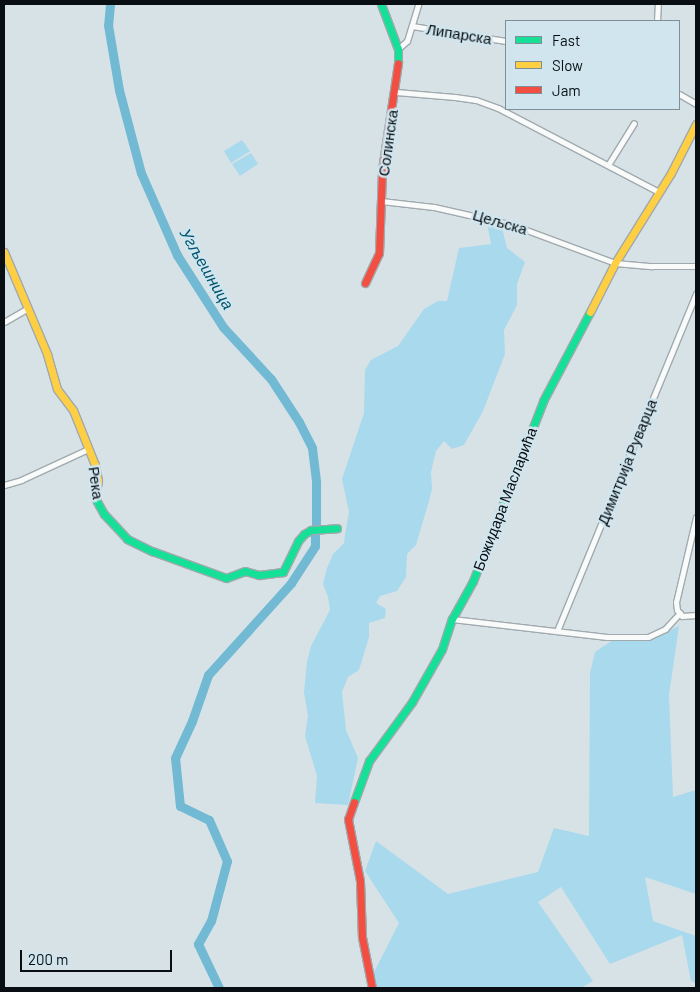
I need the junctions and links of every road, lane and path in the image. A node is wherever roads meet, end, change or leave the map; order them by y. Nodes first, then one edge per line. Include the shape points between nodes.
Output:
1 (381, 4) edge
2 (418, 4) edge
3 (658, 4) edge
4 (658, 20) edge
5 (412, 26) junction
6 (505, 41) edge
7 (398, 49) junction
8 (396, 92) junction
9 (680, 95) edge
10 (696, 104) edge
11 (634, 123) dead end
12 (696, 124) edge
13 (608, 165) junction
14 (659, 192) junction
15 (381, 201) junction
16 (4, 252) edge
17 (614, 263) junction
18 (696, 266) edge
19 (365, 283) dead end
20 (696, 294) edge
21 (28, 308) junction
22 (4, 322) edge
23 (88, 449) junction
24 (4, 485) edge
25 (696, 517) edge
26 (337, 528) dead end
27 (681, 614) junction
28 (696, 615) edge
29 (452, 619) junction
30 (557, 631) junction
31 (372, 988) edge

1 - 7 street, Солинска
2 - 5 street
3 - 4 street
5 - 6 street, Липарска
5 - 7 street via 405,44
7 - 8 street, Солинска
8 - 13 street via 455,97 486,104
8 - 15 street, Солинска via 383,161
9 - 10 street
11 - 13 street
12 - 14 street, Божидара Масларића
13 - 14 street
14 - 17 street, Божидара Масларића
15 - 17 street, Цељска via 434,207 513,225
15 - 19 street, Солинска via 379,253
16 - 21 street, Река
17 - 18 street, Цељска
17 - 29 street, Божидара Масларића via 543,401 473,581
20 - 30 street, Димитрија Руварца
21 - 22 street
21 - 23 street, Река via 57,389 73,410
23 - 24 street
23 - 26 street, Река via 98,474 95,498 116,529 137,546 220,577 245,571 259,575 283,572 304,534 311,530
25 - 27 street via 676,602
27 - 28 street
27 - 30 street via 665,629 648,637 607,637
29 - 30 street
29 - 31 street, Божидара Масларића via 442,649 412,702 369,761 348,819 360,881 362,937

